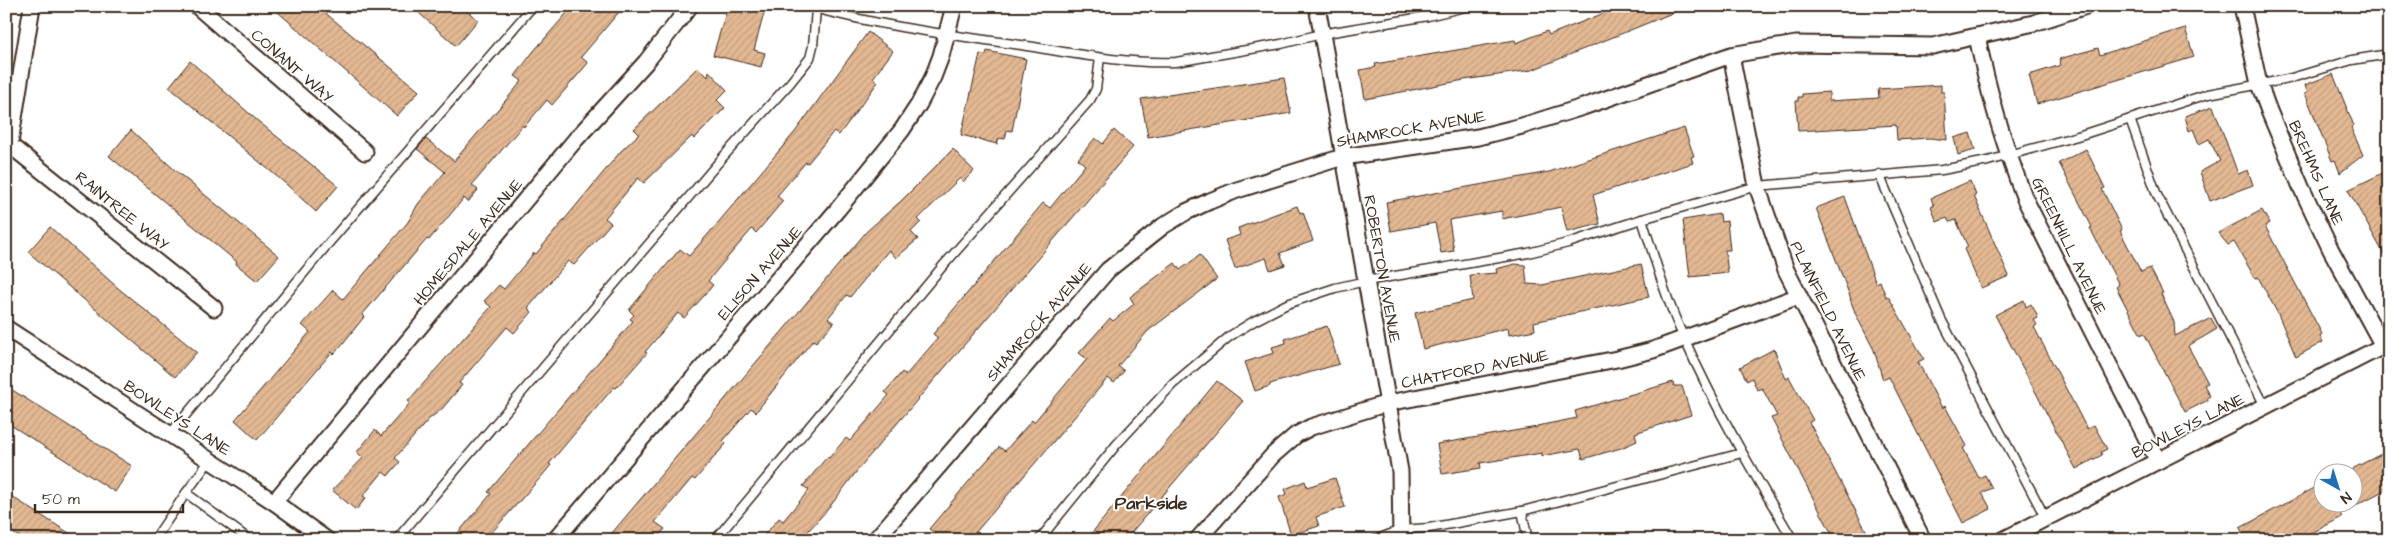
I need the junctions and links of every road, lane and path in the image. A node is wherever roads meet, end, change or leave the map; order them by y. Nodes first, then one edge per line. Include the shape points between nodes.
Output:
1 (32, 6) edge
2 (197, 6) edge
3 (533, 6) edge
4 (690, 6) edge
5 (954, 6) edge
6 (1317, 6) edge
7 (1469, 6) edge
8 (2086, 6) edge
9 (2242, 6) edge
10 (812, 7) edge
11 (946, 34) junction
12 (1322, 34) junction
13 (1977, 36) junction
14 (2387, 54) edge
15 (1731, 56) junction
16 (1100, 58) junction
17 (2389, 64) edge
18 (2259, 84) junction
19 (2130, 119) junction
20 (8, 143) edge
21 (365, 152) dead end
22 (1343, 157) junction
23 (2008, 157) junction
24 (1879, 174) junction
25 (1758, 186) junction
26 (1642, 219) junction
27 (1366, 281) junction
28 (1799, 296) junction
29 (214, 308) dead end
30 (6, 328) edge
31 (1684, 338) junction
32 (2386, 344) edge
33 (1388, 404) junction
34 (2266, 406) junction
35 (170, 434) junction
36 (1742, 453) junction
37 (210, 460) junction
38 (2158, 461) junction
39 (186, 493) junction
40 (274, 502) junction
41 (1522, 510) junction
42 (2045, 517) junction
43 (1401, 535) edge
44 (154, 540) edge
45 (250, 540) edge
46 (327, 540) edge
47 (396, 540) edge
48 (555, 540) edge
49 (715, 540) edge
50 (875, 540) edge
51 (1039, 540) edge
52 (1197, 540) edge
53 (1375, 540) edge
54 (1528, 540) edge
55 (1793, 540) edge
56 (1923, 540) edge
57 (2003, 540) edge

1 - 20 street
2 - 21 street, CONANT WAY
3 - 35 lane
4 - 40 street, HOMESDALE AVENUE
5 - 11 street, ELISON AVENUE
6 - 12 street, ROBERTON AVENUE
7 - 12 lane
8 - 13 street, SHAMROCK AVENUE via 2034,23
9 - 18 street, BREHMS LANE
10 - 11 lane
10 - 47 lane via 813,46 810,58
11 - 16 lane
11 - 48 street, ELISON AVENUE via 932,77 902,130
12 - 16 lane via 1176,62
12 - 22 street, ROBERTON AVENUE
13 - 15 street, SHAMROCK AVENUE via 1932,46 1796,44
13 - 23 street, GREENHILL AVENUE via 1988,92
14 - 17 lane
14 - 18 lane
15 - 22 street, SHAMROCK AVENUE via 1522,126 1478,137
15 - 25 street, PLAINFIELD AVENUE
16 - 49 lane via 1096,89 1090,100 942,267
18 - 19 lane via 2208,94
18 - 32 street, BREHMS LANE via 2300,187
19 - 23 lane
19 - 34 lane via 2157,195
20 - 29 street, RAINTREE WAY
22 - 27 street, ROBERTON AVENUE
22 - 50 street, SHAMROCK AVENUE via 1210,201 1186,212 1134,247 1108,270
23 - 24 lane via 1942,170
23 - 38 street, GREENHILL AVENUE via 2040,231
24 - 25 lane
24 - 42 lane via 1941,319
25 - 26 lane
25 - 28 street, PLAINFIELD AVENUE via 1786,270
26 - 27 lane via 1568,244 1528,253
26 - 31 lane
27 - 33 street, ROBERTON AVENUE
27 - 51 lane via 1309,296 1269,312 1230,336 1173,384 1142,416
28 - 31 street, CHATFORD AVENUE
28 - 56 street, PLAINFIELD AVENUE
30 - 35 street, BOWLEYS LANE
31 - 33 street, CHATFORD AVENUE via 1617,359
31 - 36 lane
32 - 34 street, BOWLEYS LANE
33 - 43 street, ROBERTON AVENUE via 1400,471
33 - 52 street, CHATFORD AVENUE via 1332,420 1296,435 1273,455
34 - 38 street, BOWLEYS LANE
35 - 37 street, BOWLEYS LANE
36 - 41 lane
36 - 55 lane
37 - 39 lane
37 - 40 street, BOWLEYS LANE
38 - 42 street, BOWLEYS LANE
39 - 44 lane
39 - 45 lane
40 - 46 street, BOWLEYS LANE
41 - 43 lane
41 - 54 lane
42 - 57 street, BOWLEYS LANE
43 - 53 lane

